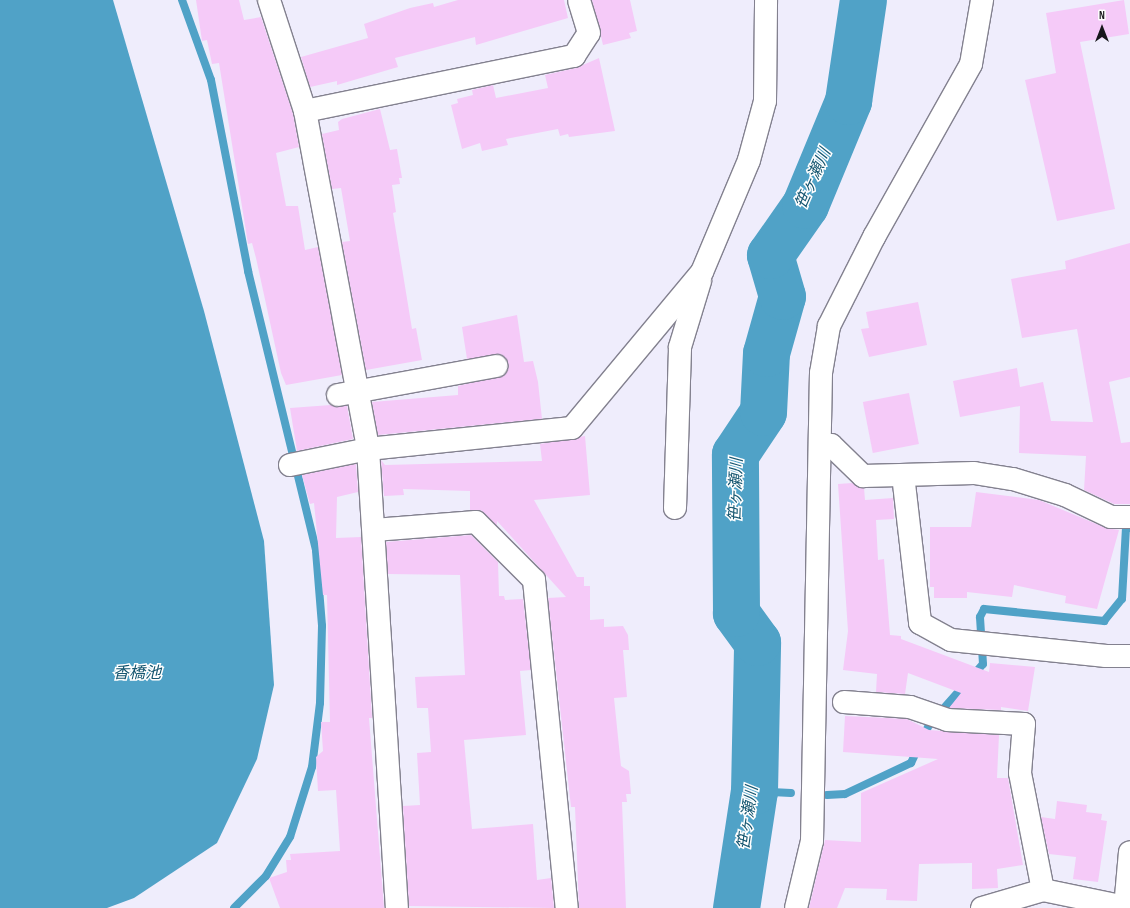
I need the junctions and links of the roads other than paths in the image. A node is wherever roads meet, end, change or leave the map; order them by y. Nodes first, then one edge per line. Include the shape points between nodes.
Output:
1 (269, 0) edge
2 (579, 0) edge
3 (766, 0) edge
4 (982, 0) edge
5 (306, 111) junction
6 (702, 272) junction
7 (496, 366) dead end
8 (348, 393) junction
9 (820, 446) junction
10 (368, 449) junction
11 (294, 465) dead end
12 (902, 475) junction
13 (675, 508) dead end
14 (1130, 517) edge
15 (374, 530) junction
16 (1130, 656) edge
17 (844, 702) dead end
18 (1130, 852) edge
19 (1043, 890) junction
20 (398, 908) edge
21 (567, 908) edge
22 (796, 908) edge
23 (982, 908) edge
24 (1125, 908) edge
25 (1130, 908) edge

1 - 5 street
2 - 5 street via 589,33 574,56
3 - 6 street via 765,101 750,160
4 - 9 street via 971,64 874,237 829,326 821,372
5 - 8 street
6 - 10 street via 572,428
6 - 13 street via 680,347
7 - 8 street
8 - 10 street
9 - 12 street via 831,446 863,476
9 - 22 street via 812,841
10 - 11 street
10 - 15 street
12 - 14 street via 974,473 1012,479 1065,495 1111,517
12 - 16 street via 920,623 950,640
15 - 20 street
15 - 21 street via 476,522 534,580
17 - 19 street via 910,707 938,716 1024,724 1020,773
18 - 24 street
19 - 23 street
19 - 24 street
24 - 25 street

